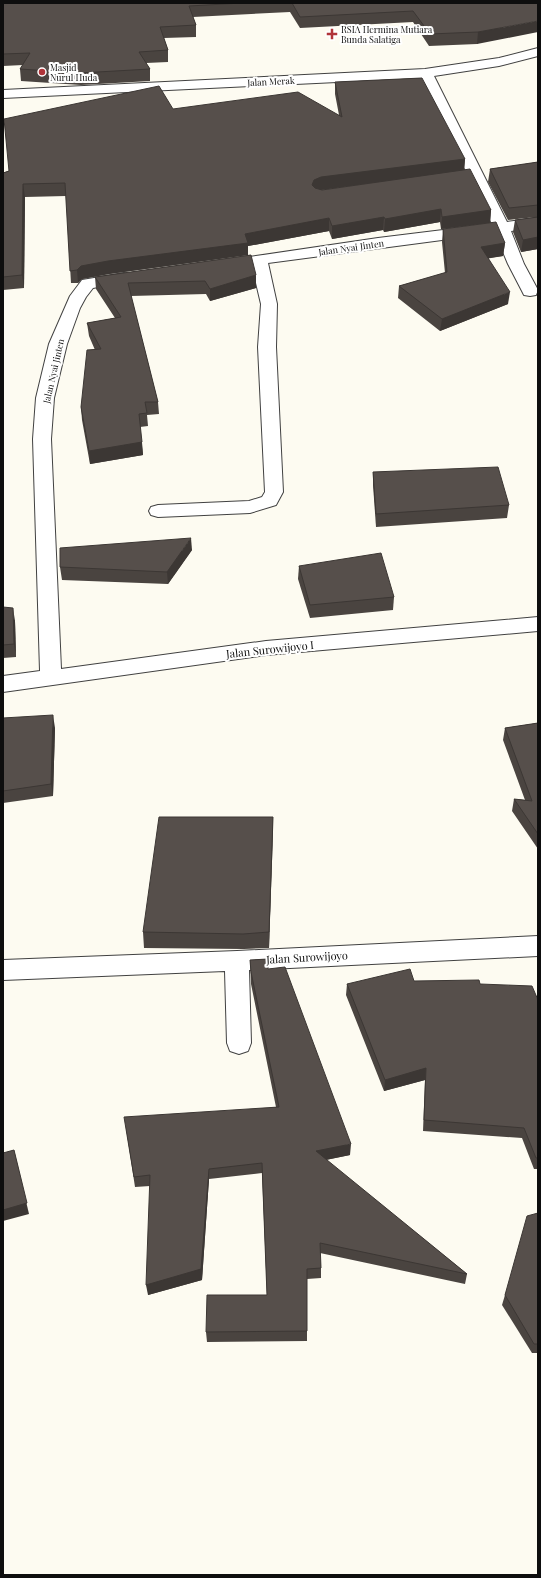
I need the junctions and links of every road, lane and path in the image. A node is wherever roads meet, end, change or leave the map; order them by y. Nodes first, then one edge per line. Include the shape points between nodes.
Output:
1 (538, 52) edge
2 (425, 73) junction
3 (3, 94) edge
4 (475, 175) junction
5 (460, 177) edge
6 (538, 222) edge
7 (501, 227) junction
8 (259, 261) junction
9 (205, 268) edge
10 (138, 276) edge
11 (530, 291) dead end
12 (158, 510) dead end
13 (538, 624) edge
14 (51, 678) junction
15 (3, 684) edge
16 (538, 946) edge
17 (237, 961) junction
18 (3, 970) edge
19 (239, 1043) dead end

1 - 2 street, Jalan Merak via 499,62
2 - 3 street, Jalan Merak
2 - 4 street
4 - 5 street
4 - 7 street
6 - 7 street, Jalan Nyai Jinten
7 - 8 street, Jalan Nyai Jinten
7 - 11 street
8 - 9 street, Jalan Nyai Jinten
8 - 12 street via 269,304 267,347 274,492 269,501 250,507
10 - 14 street, Jalan Nyai Jinten via 88,284 78,296 58,344 45,398 42,439 44,543
13 - 14 street, Jalan Surowijoyo I via 266,648
14 - 15 street, Jalan Surowijoyo I
16 - 17 street, Jalan Surowijoyo
17 - 18 street, Jalan Surowijoyo
17 - 19 street

